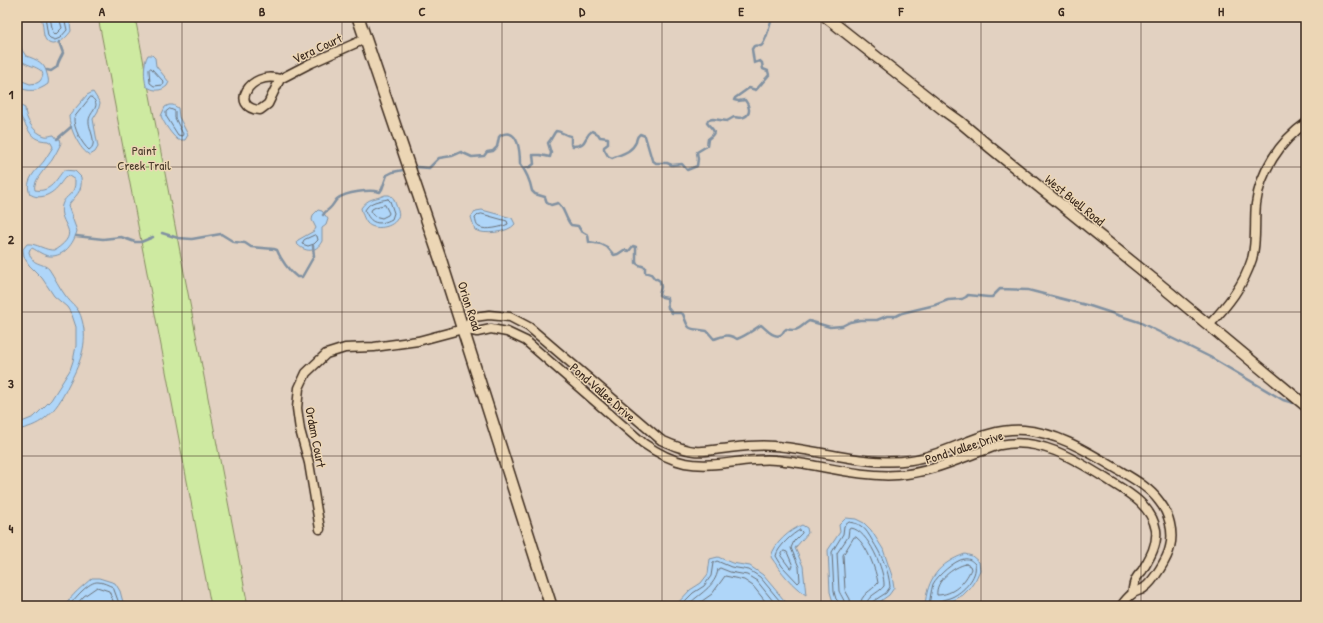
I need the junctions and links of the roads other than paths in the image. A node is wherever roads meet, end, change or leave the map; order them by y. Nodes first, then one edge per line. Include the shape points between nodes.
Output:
1 (358, 17) edge
2 (826, 17) edge
3 (365, 39) junction
4 (280, 79) junction
5 (1306, 123) edge
6 (503, 316) junction
7 (1209, 325) junction
8 (463, 329) junction
9 (502, 331) junction
10 (552, 346) junction
11 (543, 356) junction
12 (1306, 406) edge
13 (656, 436) junction
14 (647, 446) junction
15 (806, 450) junction
16 (1090, 452) junction
17 (915, 459) junction
18 (804, 464) junction
19 (1083, 464) junction
20 (920, 473) junction
21 (320, 529) dead end
22 (1132, 594) junction
23 (551, 606) edge
24 (1121, 606) edge

1 - 3 main road, Orion Road
2 - 7 street, West Buell Road via 959,121
3 - 4 street, Vera Court
3 - 8 main road, Orion Road
4 - 4 street, Vera Court via 265,108 254,110 246,104 244,95 253,82
5 - 7 street via 1288,137 1277,150 1267,169 1256,202 1252,258 1245,277 1226,307
6 - 8 street, Pond Vallee Drive via 474,317
6 - 9 street
6 - 10 street, Pond Vallee Drive via 529,327
7 - 12 street, West Buell Road
8 - 9 street, Pond Vallee Drive via 477,332 491,329
8 - 21 street, Ordam Court via 418,341 345,348 326,354 306,373 299,388 297,408
8 - 23 main road, Orion Road
9 - 11 street, Pond Vallee Drive via 526,341
10 - 11 street
10 - 13 street, Pond Vallee Drive
11 - 14 street, Pond Vallee Drive
13 - 14 street
13 - 15 street, Pond Vallee Drive via 674,446 697,452 754,445
14 - 18 street, Pond Vallee Drive via 659,454 685,463 708,465 756,459
15 - 17 street, Pond Vallee Drive via 869,460
15 - 18 street
16 - 17 street, Pond Vallee Drive via 1064,439 1012,429 996,431
16 - 19 street
16 - 22 street, Pond Vallee Drive via 1150,491 1165,510 1169,522 1171,534 1166,559 1145,588
17 - 20 street, Pond Vallee Drive
18 - 20 street, Pond Vallee Drive via 895,476
19 - 20 street, Pond Vallee Drive via 1063,453 1043,447 1014,444 1000,445
19 - 22 street, Pond Vallee Drive via 1129,493 1144,506 1152,518 1156,530 1154,548 1135,581
22 - 24 street, Pond Vallee Drive

